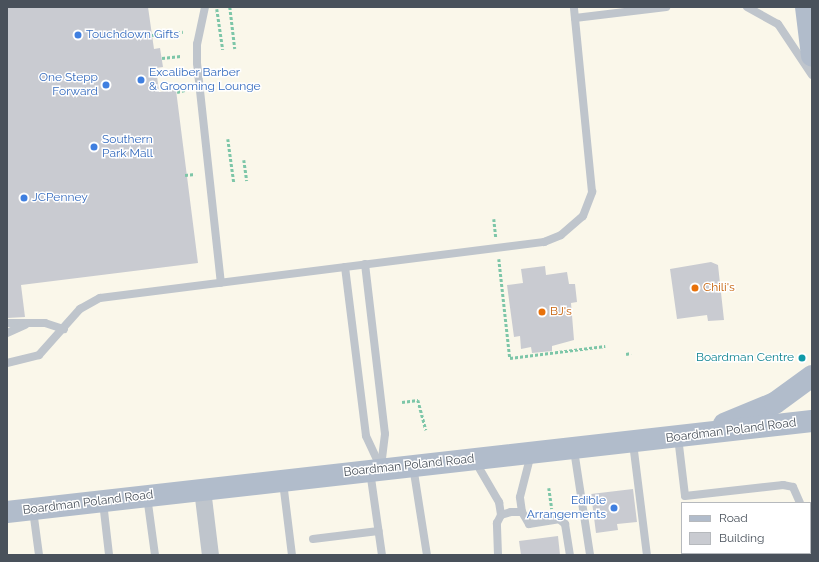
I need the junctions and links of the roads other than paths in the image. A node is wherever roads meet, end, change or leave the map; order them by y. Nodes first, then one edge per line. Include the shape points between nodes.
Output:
1 (205, 7) edge
2 (574, 7) edge
3 (666, 7) edge
4 (747, 7) edge
5 (806, 7) edge
6 (575, 18) junction
7 (812, 56) edge
8 (812, 75) edge
9 (365, 264) junction
10 (345, 267) junction
11 (221, 282) junction
12 (7, 323) edge
13 (25, 325) junction
14 (64, 328) junction
15 (7, 333) edge
16 (7, 363) edge
17 (812, 376) edge
18 (812, 421) edge
19 (682, 437) junction
20 (633, 442) junction
21 (574, 449) junction
22 (531, 453) junction
23 (474, 459) junction
24 (413, 466) junction
25 (375, 470) junction
26 (282, 480) junction
27 (202, 489) junction
28 (147, 496) junction
29 (685, 500) edge
30 (102, 501) junction
31 (800, 502) edge
32 (32, 509) junction
33 (7, 512) edge
34 (522, 512) junction
35 (501, 515) junction
36 (379, 531) junction
37 (313, 539) dead end
38 (39, 555) edge
39 (109, 555) edge
40 (155, 555) edge
41 (210, 555) edge
42 (292, 555) edge
43 (382, 555) edge
44 (427, 555) edge
45 (498, 555) edge
46 (570, 555) edge
47 (590, 555) edge
48 (647, 555) edge

1 - 11 lane via 196,44 197,63
2 - 6 lane
3 - 6 lane
4 - 8 lane via 778,24
5 - 7 main road
6 - 9 lane via 592,171 588,207 561,235 544,242
9 - 10 lane
9 - 25 lane via 385,434
10 - 11 lane
10 - 25 lane via 366,436
11 - 14 lane via 100,298 80,309
12 - 13 lane
13 - 14 lane via 45,323
13 - 15 lane
14 - 16 lane via 40,356
17 - 19 main road via 775,403
18 - 19 main road, Boardman Poland Road
19 - 20 main road, Boardman Poland Road
19 - 29 lane
20 - 21 main road, Boardman Poland Road
20 - 48 lane
21 - 22 main road, Boardman Poland Road
21 - 47 lane
22 - 23 main road, Boardman Poland Road
22 - 34 lane via 520,497
23 - 24 main road, Boardman Poland Road
23 - 35 lane via 499,502
24 - 25 main road, Boardman Poland Road
24 - 44 lane
25 - 26 main road, Boardman Poland Road
25 - 36 lane
26 - 27 main road, Boardman Poland Road
26 - 42 lane
27 - 28 main road, Boardman Poland Road
27 - 41 street
28 - 30 main road, Boardman Poland Road
28 - 40 lane
29 - 31 lane via 783,484 793,487
30 - 32 main road, Boardman Poland Road
30 - 39 lane
32 - 33 main road, Boardman Poland Road
32 - 38 lane
34 - 35 lane
34 - 46 lane via 529,524 554,520 565,524
35 - 45 lane via 495,537
36 - 37 lane
36 - 43 lane

